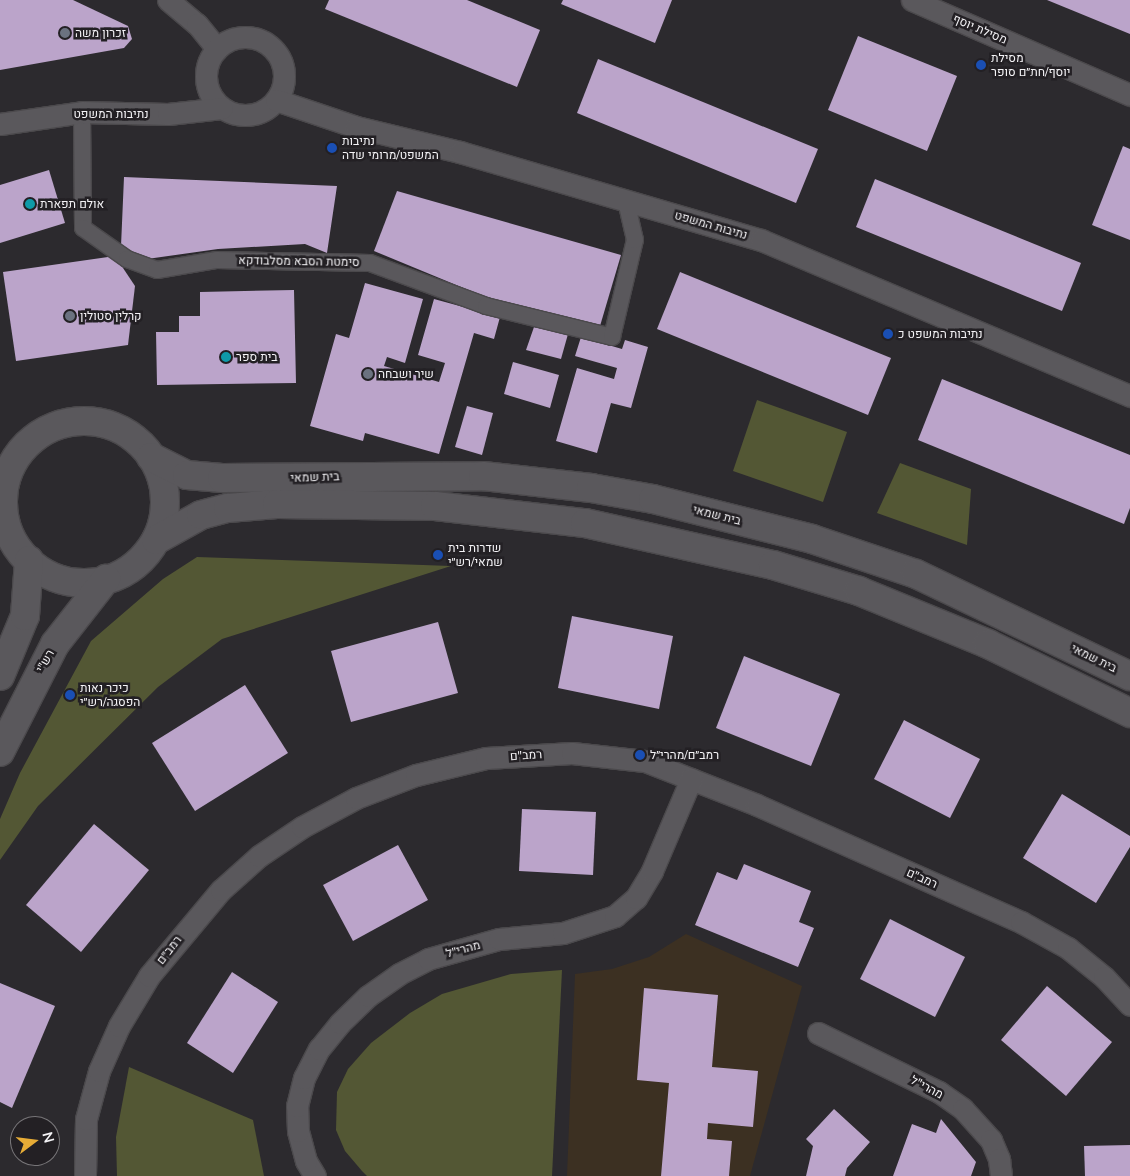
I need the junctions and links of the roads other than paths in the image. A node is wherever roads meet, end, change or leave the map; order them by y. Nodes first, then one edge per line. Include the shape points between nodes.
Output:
1 (168, 0) edge
2 (912, 0) edge
3 (217, 49) junction
4 (1130, 95) edge
5 (276, 100) junction
6 (222, 108) junction
7 (82, 112) junction
8 (0, 124) edge
9 (626, 202) junction
10 (1130, 396) edge
11 (31, 440) junction
12 (0, 452) edge
13 (151, 457) junction
14 (276, 491) junction
15 (5, 532) edge
16 (156, 540) junction
17 (29, 560) junction
18 (106, 579) junction
19 (0, 676) edge
20 (1130, 676) edge
21 (1130, 713) edge
22 (0, 752) edge
23 (691, 779) junction
24 (1130, 1005) edge
25 (818, 1033) dead end
26 (84, 1176) edge
27 (315, 1176) edge
28 (1001, 1176) edge

1 - 3 street via 197,24
2 - 4 street, מסילת יוסף
3 - 5 street via 240,37 253,37 267,44 283,66 284,80
3 - 6 street via 206,74 207,87
5 - 6 street via 260,113 247,116
5 - 9 street, נתיבות המשפט via 356,127 460,152
6 - 7 street, נתיבות המשפט via 168,114
7 - 8 street, נתיבות המשפט
7 - 9 street, סימטת הסבא מסלבודקא via 84,228 127,259 157,270 217,260 370,263 486,306 612,337 635,240
9 - 10 street, נתיבות המשפט via 768,242
11 - 12 street
11 - 13 street via 49,428 70,421 92,420 132,436
11 - 15 street via 16,456 6,475 2,497
13 - 14 street via 187,475
13 - 16 street via 164,491 164,516
14 - 16 street via 201,515
14 - 20 street, בית שמאי via 483,476 591,488 714,513 812,539 916,574
14 - 21 street via 540,515 629,531 726,554 859,591 910,611 988,644
15 - 17 street
16 - 18 street via 141,560 121,575
17 - 18 street via 48,575 72,583
17 - 19 street via 25,616
18 - 22 street, רש"י via 55,644
23 - 24 street, רמב"ם via 1021,922 1068,948 1104,977
23 - 26 street, רמב"ם via 645,761 572,753 486,758 416,776 364,795 302,827 259,856 221,890 149,976 119,1026 99,1071 86,1119
23 - 27 street, מהרי"ל via 652,871 636,898 615,916 563,933 499,939 428,959 368,996 340,1023 319,1049 304,1078 297,1106 298,1131 306,1161
25 - 28 street, מהרי"ל via 939,1092 963,1109 991,1140 999,1159

